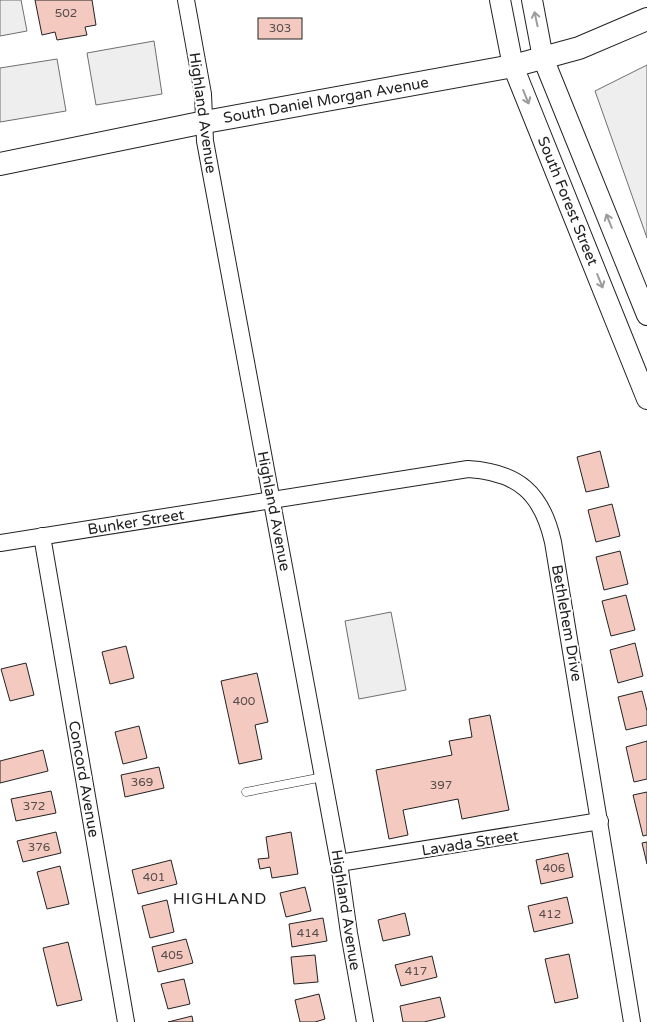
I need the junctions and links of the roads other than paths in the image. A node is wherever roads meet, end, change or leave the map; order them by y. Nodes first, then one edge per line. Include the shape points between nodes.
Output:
1 (186, 0) edge
2 (500, 0) edge
3 (532, 0) edge
4 (647, 19) edge
5 (543, 58) junction
6 (513, 66) junction
7 (205, 122) junction
8 (0, 164) edge
9 (647, 315) edge
10 (647, 399) edge
11 (272, 501) junction
12 (42, 536) junction
13 (0, 543) edge
14 (324, 777) junction
15 (246, 792) dead end
16 (600, 821) junction
17 (339, 863) junction
18 (126, 1022) edge
19 (365, 1022) edge
20 (632, 1022) edge

1 - 7 street, Highland Avenue
2 - 6 street, South Forest Street
5 -> 3 street, South Forest Street
4 - 5 main road, South Daniel Morgan Avenue via 578,48
5 - 6 main road, South Daniel Morgan Avenue
9 -> 5 street, South Forest Street
6 - 7 main road, South Daniel Morgan Avenue
6 -> 10 street, South Forest Street
7 - 8 main road, South Daniel Morgan Avenue
7 - 11 street, Highland Avenue via 205,141
11 - 12 street, Bunker Street
11 - 14 street, Highland Avenue
11 - 16 street, Bethlehem Drive via 468,469 508,476 525,488 549,521
12 - 13 street, Bunker Street
12 - 18 street, Concord Avenue
14 - 15 lane
14 - 17 street, Highland Avenue
16 - 17 street, Lavada Street
16 - 20 street, Bethlehem Drive
17 - 19 street, Highland Avenue

